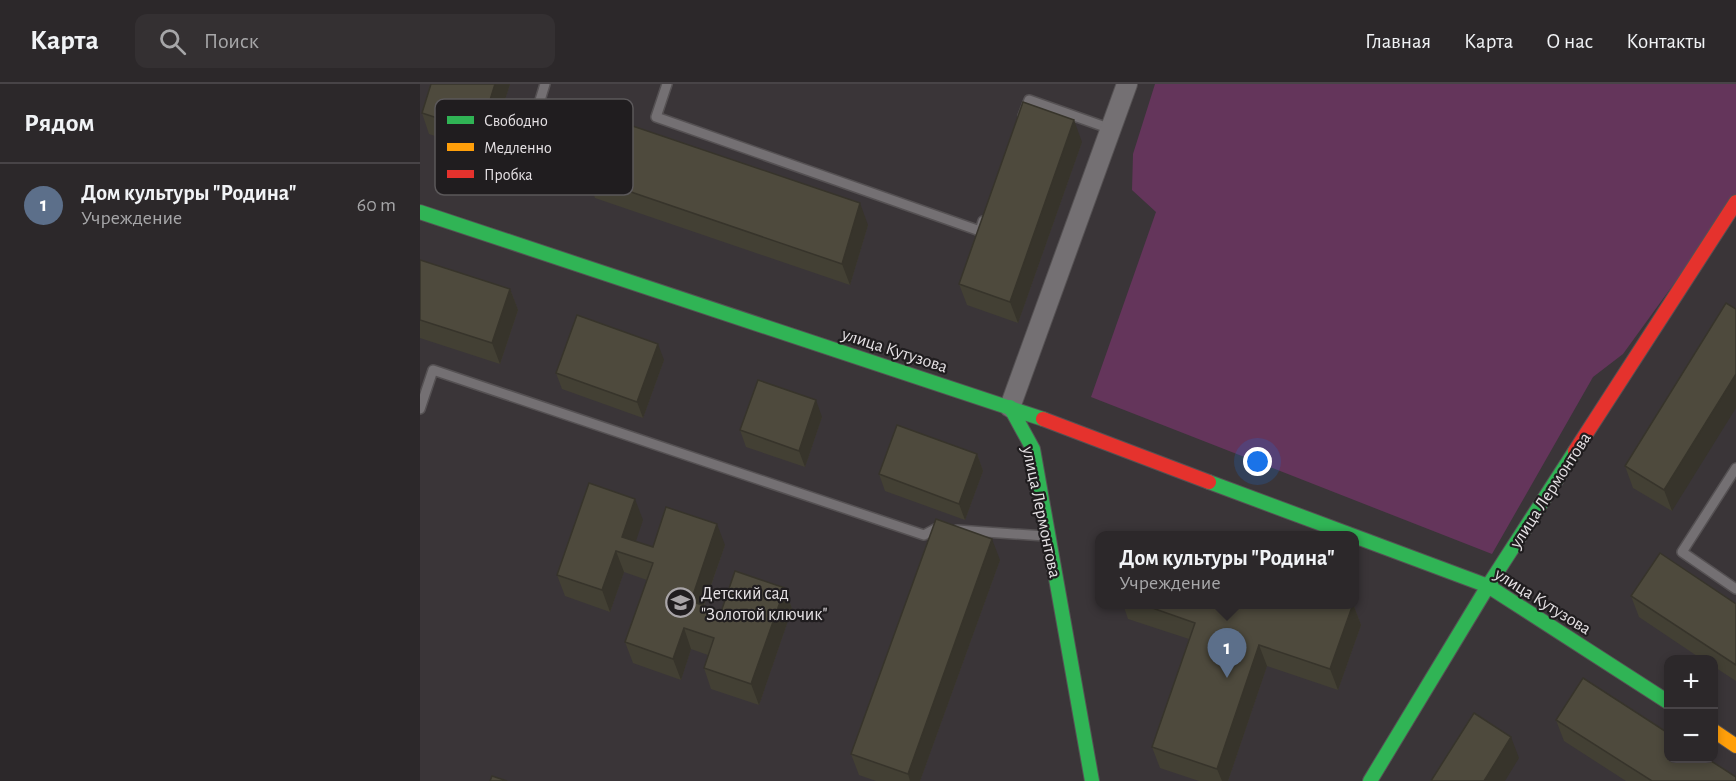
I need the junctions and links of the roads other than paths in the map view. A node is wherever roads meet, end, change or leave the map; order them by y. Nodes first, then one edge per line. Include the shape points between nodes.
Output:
1 (545, 84) edge
2 (667, 84) edge
3 (1126, 84) edge
4 (540, 99) edge
5 (1021, 122) edge
6 (1111, 129) junction
7 (1736, 202) edge
8 (988, 209) edge
9 (420, 212) edge
10 (1010, 407) junction
11 (420, 409) edge
12 (1736, 468) edge
13 (1341, 531) edge
14 (1049, 536) junction
15 (1359, 538) edge
16 (1488, 586) junction
17 (1736, 589) edge
18 (1664, 699) edge
19 (1718, 734) edge
20 (1736, 746) edge
21 (1092, 781) edge
22 (1370, 781) edge

1 - 4 lane
2 - 8 lane via 656,117 980,231
3 - 6 street
5 - 6 lane via 1029,100
6 - 10 street
7 - 16 street, улица Лермонтова
9 - 10 street, улица Кутузова
10 - 13 street, улица Кутузова
10 - 14 street, улица Лермонтова via 1033,449
11 - 14 lane via 433,370 924,535 937,528
12 - 17 lane via 1682,552
14 - 21 street, улица Лермонтова
15 - 16 street, улица Кутузова
16 - 18 street, улица Кутузова
16 - 22 street, улица Лермонтова
19 - 20 street

